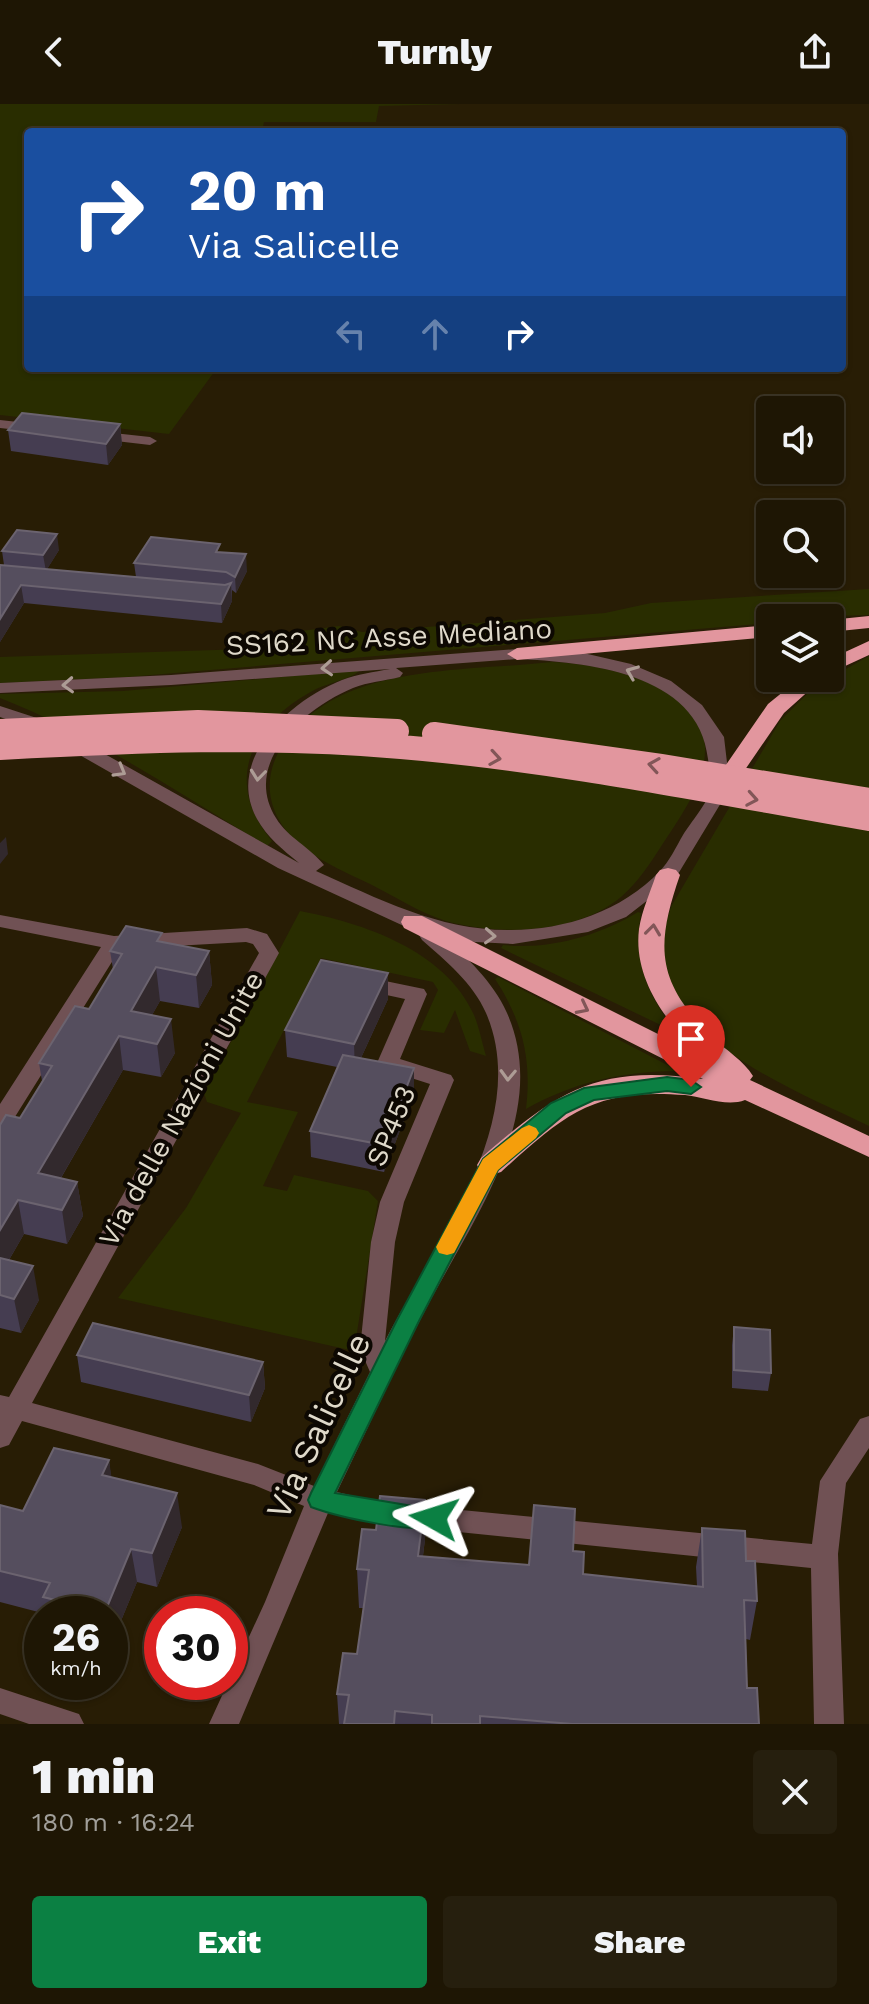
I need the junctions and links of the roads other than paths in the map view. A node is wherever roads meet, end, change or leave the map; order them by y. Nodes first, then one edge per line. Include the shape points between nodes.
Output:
1 (0, 424) edge
2 (45, 429) edge
3 (75, 433) edge
4 (150, 441) dead end
5 (869, 622) edge
6 (844, 625) edge
7 (756, 632) edge
8 (869, 647) edge
9 (517, 654) junction
10 (457, 660) junction
11 (844, 660) edge
12 (0, 688) edge
13 (796, 692) edge
14 (0, 711) edge
15 (0, 731) edge
16 (0, 748) edge
17 (721, 788) junction
18 (869, 800) edge
19 (869, 819) edge
20 (668, 875) junction
21 (355, 894) junction
22 (0, 921) edge
23 (413, 922) junction
24 (114, 943) junction
25 (335, 978) edge
26 (769, 1101) junction
27 (0, 1122) edge
28 (869, 1147) edge
29 (491, 1165) junction
30 (383, 1372) junction
31 (8, 1407) edge
32 (869, 1427) edge
33 (0, 1437) edge
34 (320, 1500) junction
35 (824, 1557) junction
36 (0, 1701) edge
37 (69, 1724) edge
38 (224, 1724) edge
39 (829, 1724) edge

1 - 2 street
3 - 4 street
5 - 6 highway
7 - 9 highway
8 - 11 highway
9 - 10 street, SS162 NC Asse Mediano
17 -> 9 street, SS162 NC Asse Mediano via 715,737 696,709 665,685 579,657
10 -> 12 street, SS162 NC Asse Mediano
10 -> 21 street via 344,685 309,704 274,736 258,763 256,787 264,819 288,849
13 - 17 highway via 776,709
14 -> 21 street via 40,725 285,864
18 -> 15 highway, bridge via 483,739 407,732 202,722 88,723
16 -> 19 highway, bridge via 194,739 455,752
17 - 20 street
23 -> 20 street via 475,935 549,933 616,913
26 -> 20 highway via 672,1011 660,989 651,934
21 - 23 street
22 - 24 street, Via delle Nazioni Unite
23 -> 26 highway
23 -> 29 street, Via Salicelle via 489,994 507,1035 510,1073
24 - 27 street
24 - 31 street, Via delle Nazioni Unite via 247,935 265,942 269,953
25 - 30 street, SP453 via 417,994 388,1063 443,1080 392,1202 383,1242 372,1349
26 - 28 highway
26 - 29 highway via 667,1084 591,1093 559,1108
29 - 30 street, Via Salicelle
30 - 34 street, Via Salicelle
31 - 33 street, Via delle Nazioni Unite
31 - 34 street via 258,1475
32 - 35 street via 833,1481
34 - 35 street via 380,1513
34 - 38 street, Via Salicelle
35 - 39 street
36 - 37 street

